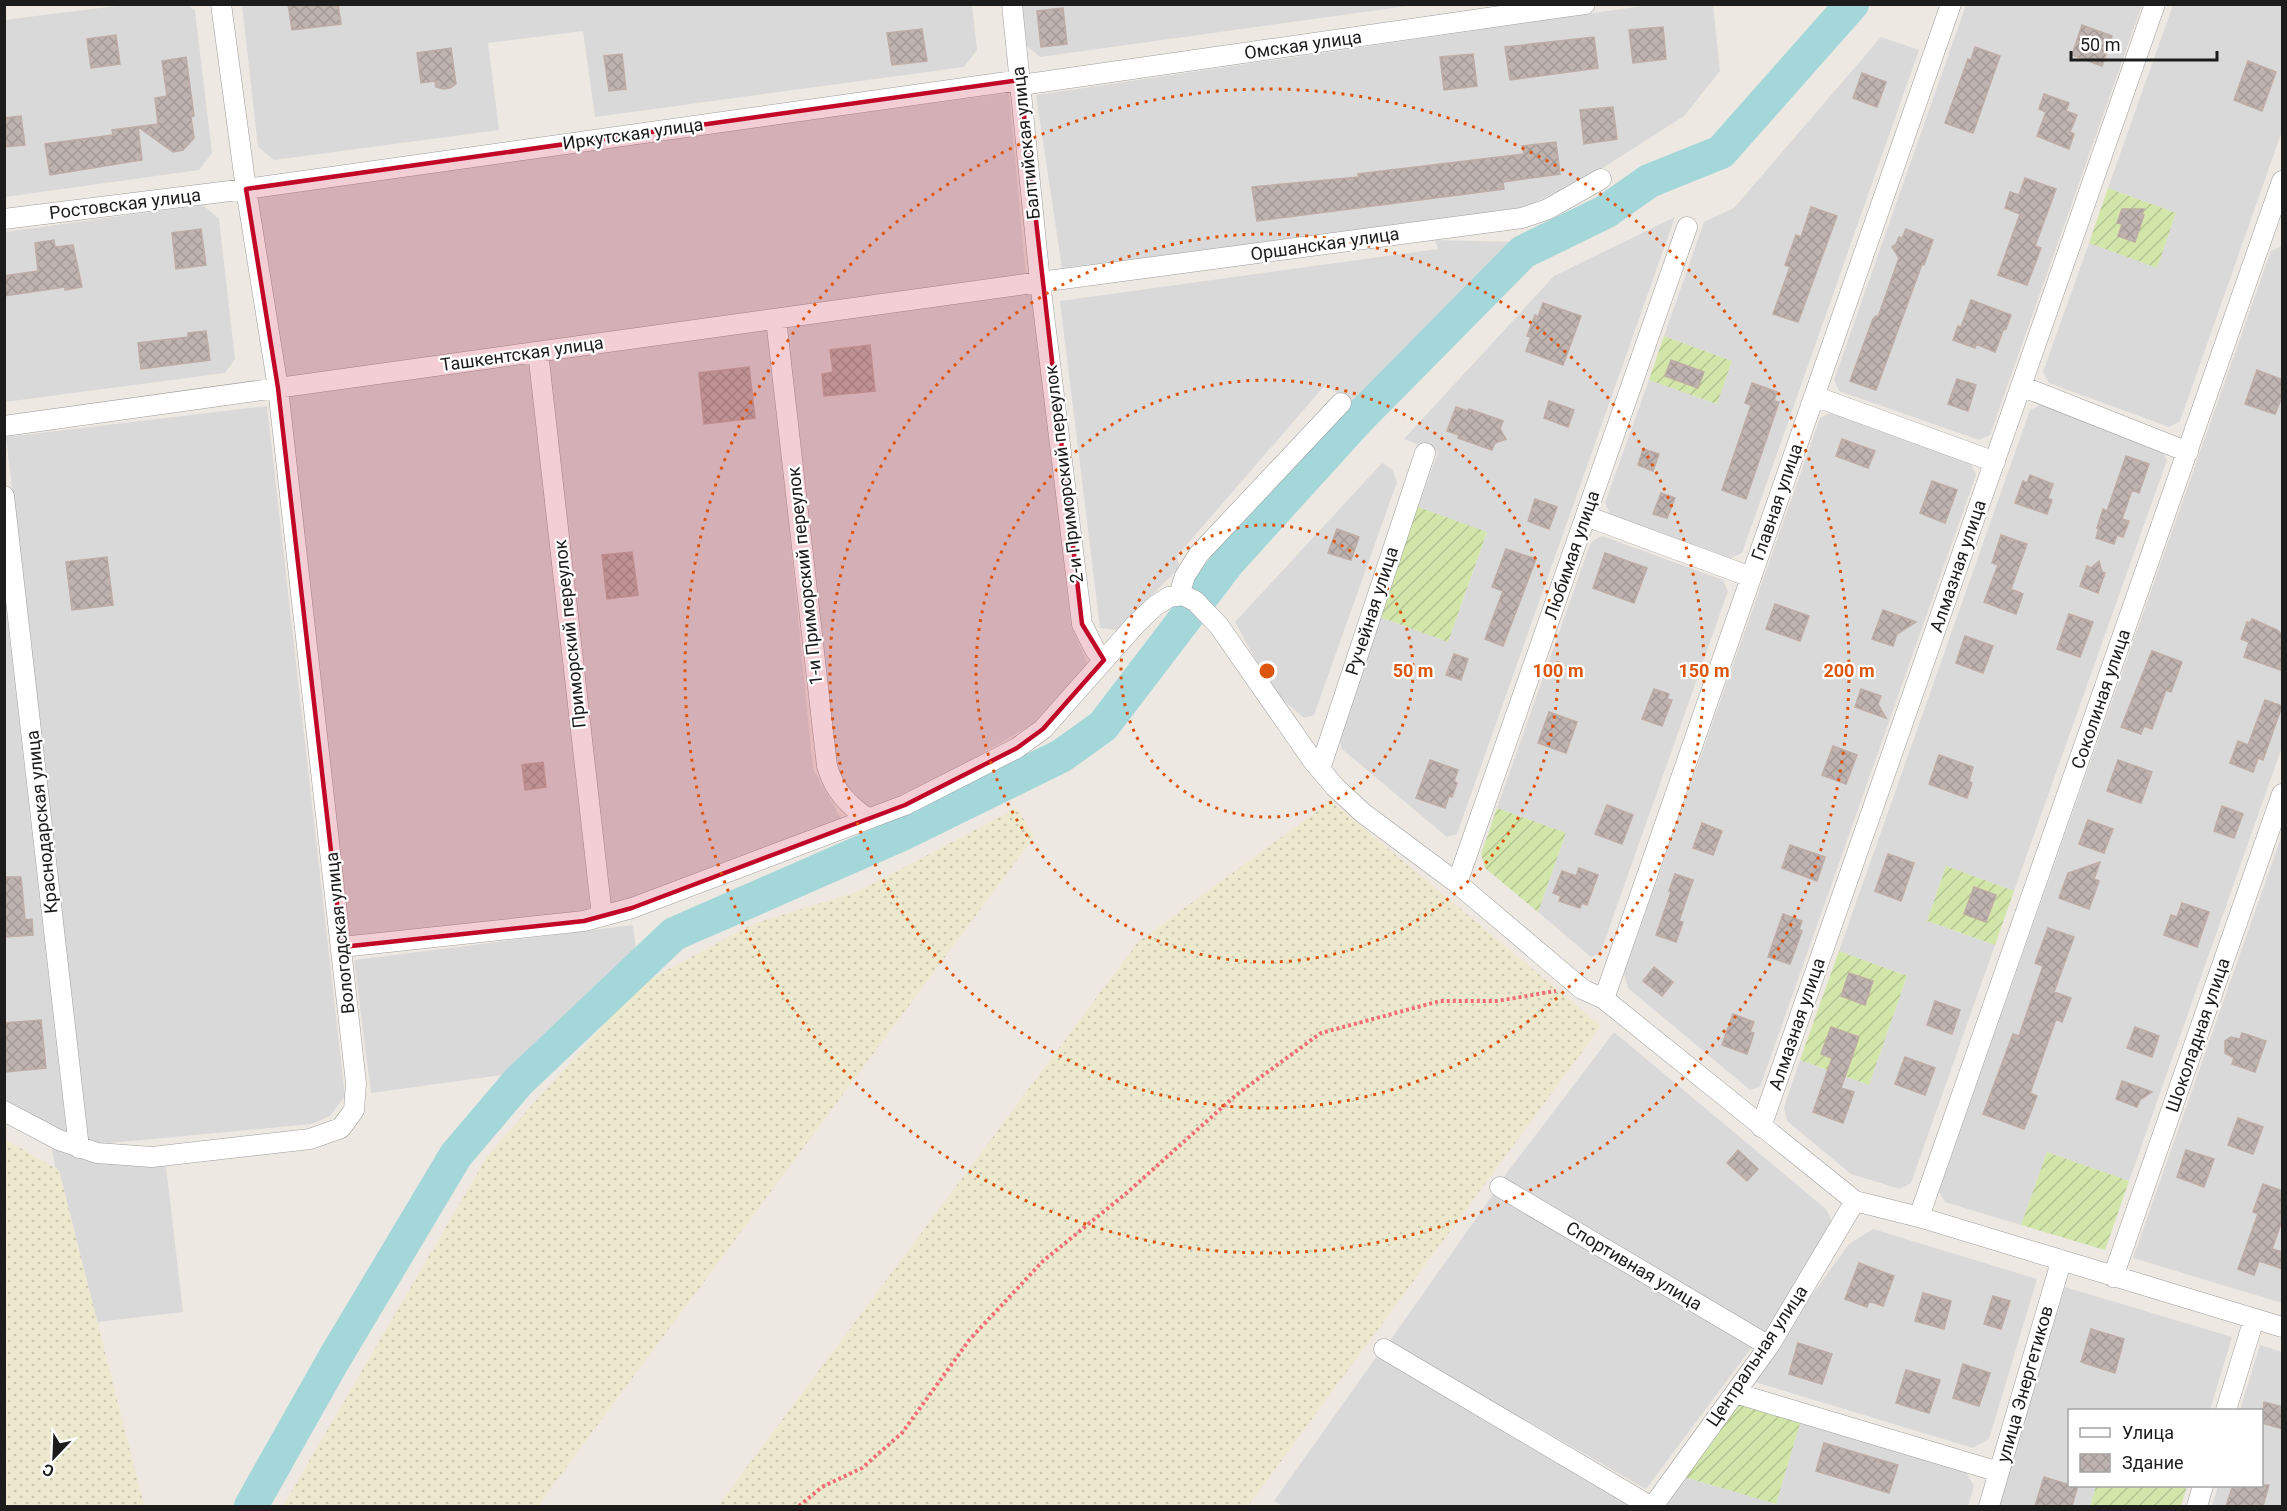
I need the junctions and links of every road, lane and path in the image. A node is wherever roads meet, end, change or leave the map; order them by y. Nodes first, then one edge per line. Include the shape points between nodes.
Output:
1 (221, 4) edge
2 (1012, 4) edge
3 (1585, 4) edge
4 (1951, 4) edge
5 (2155, 4) edge
6 (1021, 83) junction
7 (1601, 179) dead end
8 (2283, 181) edge
9 (246, 189) junction
10 (4, 219) edge
11 (1687, 227) dead end
12 (1040, 282) junction
13 (776, 319) junction
14 (538, 352) junction
15 (2021, 386) junction
16 (278, 388) junction
17 (1814, 396) junction
18 (1341, 403) dead end
19 (4, 426) edge
20 (2188, 452) junction
21 (1425, 453) dead end
22 (1995, 462) junction
23 (4, 495) edge
24 (1586, 516) junction
25 (1751, 577) junction
26 (1193, 602) junction
27 (1104, 660) junction
28 (1320, 769) junction
29 (2283, 794) edge
30 (867, 818) junction
31 (1457, 883) junction
32 (602, 916) junction
33 (342, 947) junction
34 (1582, 989) junction
35 (1604, 999) junction
36 (4, 1111) edge
37 (1761, 1127) junction
38 (79, 1148) junction
39 (1500, 1187) dead end
40 (1855, 1201) junction
41 (1919, 1217) junction
42 (2061, 1262) junction
43 (2113, 1277) junction
44 (2254, 1319) junction
45 (2283, 1327) edge
46 (1768, 1346) junction
47 (1383, 1349) dead end
48 (1735, 1393) junction
49 (2226, 1409) edge
50 (1999, 1472) junction
51 (2203, 1487) edge
52 (799, 1506) edge
53 (1651, 1506) edge
54 (1989, 1506) edge
55 (2197, 1506) edge

1 - 9 street, Вологодская улица
2 - 6 street, Балтийская улица
3 - 6 street, Омская улица
4 - 17 street, Главная улица
5 - 15 street, Алмазная улица
6 - 9 street, Иркутская улица
6 - 12 street, Балтийская улица
7 - 12 street, Оршанская улица via 1548,209 1522,218
8 - 20 street, Соколиная улица
9 - 10 street, Ростовская улица
9 - 16 street, Вологодская улица
11 - 24 street, Любимая улица
12 - 13 street, Ташкентская улица
12 - 27 street, 2-и Приморский переулок via 1082,624
13 - 14 street, Ташкентская улица
13 - 30 street, 1-и Приморский переулок via 827,766 841,797
14 - 16 street, Ташкентская улица
14 - 32 street, Приморский переулок
15 - 20 street
15 - 22 street, Алмазная улица
16 - 19 street, Ташкентская улица
16 - 33 street, Вологодская улица
17 - 22 street
17 - 25 street, Главная улица
18 - 26 street via 1199,554 1185,576
20 - 41 street, Соколиная улица
21 - 28 street, Ручейная улица
22 - 37 street, Алмазная улица
23 - 38 street, Краснодарская улица
24 - 25 street
24 - 31 street, Любимая улица
25 - 35 street, Главная улица
26 - 27 street via 1169,597 1155,606
26 - 28 street via 1219,626
27 - 30 street via 1043,729 1017,748 905,805
28 - 31 street via 1363,813
29 - 43 street, Шоколадная улица
30 - 32 street
31 - 34 street
32 - 33 street
33 - 38 street, Вологодская улица via 356,1083 354,1110 341,1128 310,1139 152,1157 97,1154
34 - 35 street
34 - 52 path via 1497,1001 1440,1001 1321,1033 1236,1095 1129,1191 1043,1261 970,1339 902,1433 862,1468 822,1487
35 - 37 street
36 - 38 street, Вологодская улица
37 - 40 street
39 - 46 street, Спортивная улица
40 - 41 street
40 - 46 street, Центральная улица
41 - 42 street
42 - 43 street
42 - 50 street, улица Энергетиков
43 - 44 street
44 - 45 street
44 - 49 street
46 - 48 street, Центральная улица
47 - 53 street
48 - 50 street
48 - 53 street, Центральная улица
50 - 54 street, улица Энергетиков
51 - 55 street

